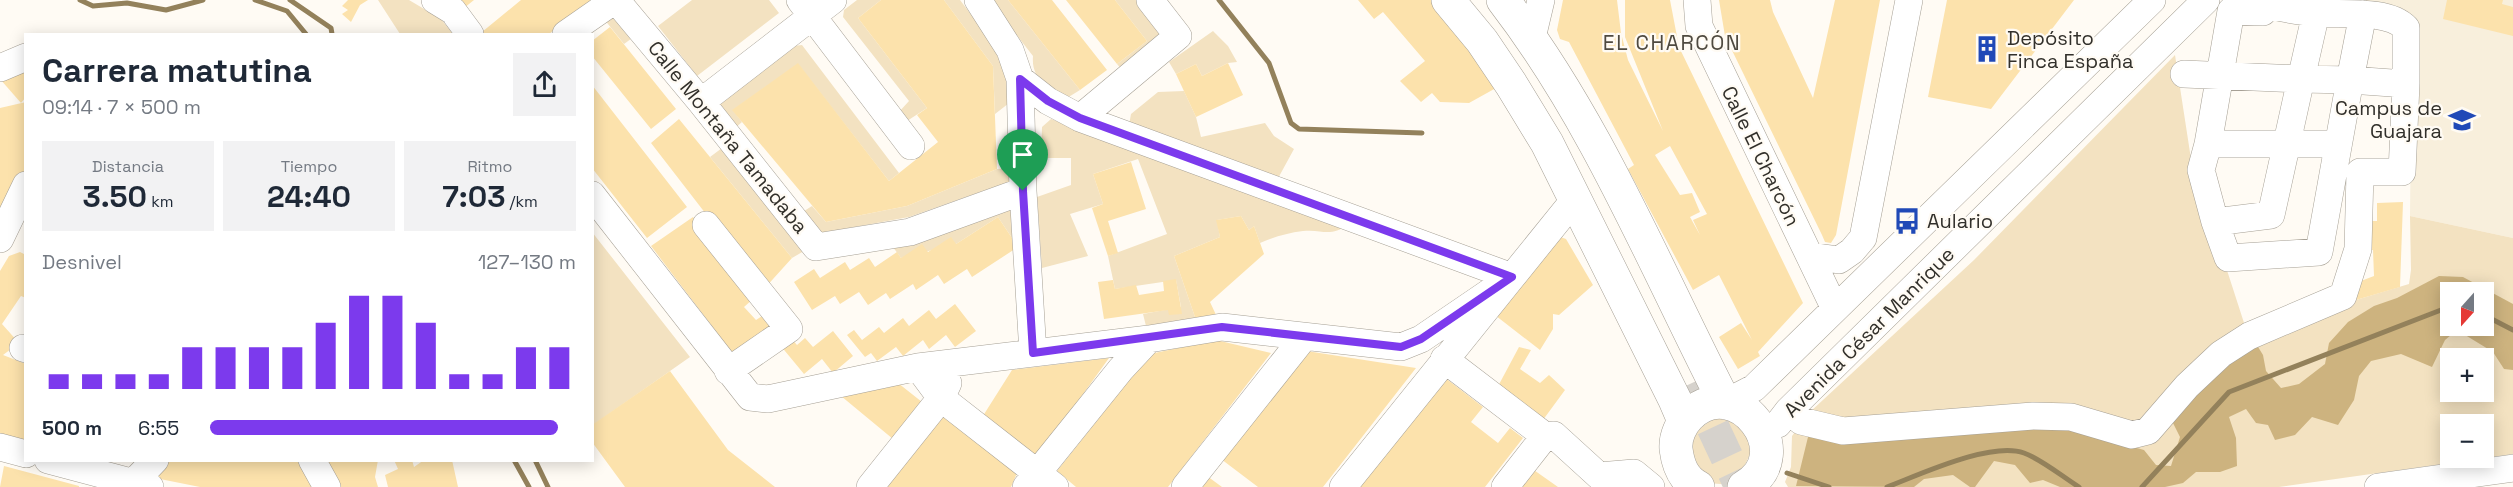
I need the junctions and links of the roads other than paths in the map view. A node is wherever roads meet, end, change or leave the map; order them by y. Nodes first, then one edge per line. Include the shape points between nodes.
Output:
1 (435, 0) edge
2 (616, 0) edge
3 (978, 0) edge
4 (1150, 0) edge
5 (1448, 0) edge
6 (1475, 0) edge
7 (1503, 0) edge
8 (1541, 0) edge
9 (1696, 0) edge
10 (1909, 0) edge
11 (2152, 0) edge
12 (2206, 0) edge
13 (2239, 0) edge
14 (815, 5) edge
15 (2283, 7) junction
16 (2316, 13) junction
17 (2363, 14) junction
18 (469, 33) edge
19 (567, 33) edge
20 (1532, 38) junction
21 (24, 58) edge
22 (0, 68) edge
23 (2184, 74) dead end
24 (2219, 76) junction
25 (1020, 79) junction
26 (2301, 79) junction
27 (2350, 80) junction
28 (2406, 84) junction
29 (701, 102) junction
30 (1080, 118) junction
31 (2008, 142) junction
32 (2208, 144) junction
33 (2287, 144) junction
34 (2338, 144) junction
35 (911, 146) dead end
36 (2034, 168) junction
37 (24, 190) edge
38 (1023, 191) junction
39 (594, 198) edge
40 (1575, 200) junction
41 (2271, 215) junction
42 (2215, 222) junction
43 (706, 225) dead end
44 (7, 235) edge
45 (1863, 238) junction
46 (1810, 256) junction
47 (2262, 256) junction
48 (1883, 262) junction
49 (1512, 277) junction
50 (1835, 309) junction
51 (1304, 337) junction
52 (1149, 339) junction
53 (1033, 353) junction
54 (1444, 359) junction
55 (958, 362) junction
56 (918, 367) junction
57 (728, 371) junction
58 (1692, 383) tunnel mouth
59 (941, 398) junction
60 (1725, 403) junction
61 (1788, 411) junction
62 (1684, 421) junction
63 (1545, 436) junction
64 (1766, 439) junction
65 (0, 447) edge
66 (24, 453) edge
67 (55, 462) edge
68 (154, 462) edge
69 (313, 462) edge
70 (2513, 468) edge
71 (1039, 482) edge
72 (1685, 482) edge
73 (1756, 483) edge
74 (137, 486) edge
75 (327, 487) edge
76 (870, 487) edge
77 (1185, 487) edge
78 (1342, 487) edge
79 (1505, 487) edge
80 (1651, 487) edge
81 (2378, 487) edge

1 - 18 street via 453,11
2 - 19 street, Calle Montaña Tamadaba
2 - 29 street, Calle Montaña Tamadaba
3 - 25 street via 1010,50
4 - 30 street via 1178,36
5 - 40 main road via 1511,84 1547,143
6 - 58 main road via 1559,120
7 - 20 main road
8 - 20 street
9 - 46 street, Calle El Charcón via 1699,26
10 - 45 street
11 - 31 street, Avenida César Manrique
12 - 36 street, Avenida César Manrique
13 - 15 street
14 - 29 street
14 - 35 street
15 - 16 street
15 - 24 street via 2281,13 2231,11
16 - 17 street
16 - 26 street
17 - 27 street
17 - 28 street via 2400,21 2406,28
20 - 60 main road via 1588,128
21 - 22 street
23 - 24 street
24 - 26 street
24 - 32 street
25 - 30 street via 1048,101
25 - 38 street
26 - 27 street
26 - 33 street
27 - 28 street
27 - 34 street
28 - 61 street via 2402,172 2360,172 2358,249 2343,296 2249,336 2221,354 2148,431 2132,435 2071,417 2033,416 1843,431 1801,421
29 - 38 street, Calle Montaña Tamadaba via 816,247 910,232
30 - 49 street
31 - 36 street
31 - 48 street, Avenida César Manrique
32 - 33 street
32 - 42 street via 2201,171
33 - 34 street
33 - 41 street
34 - 47 street via 2319,252
36 - 61 street, Avenida César Manrique
37 - 44 street
38 - 53 street
39 - 57 street
40 - 49 street
40 - 62 main road
41 - 42 street
41 - 47 street
42 - 47 street via 2228,258
43 - 57 street via 789,329
45 - 46 street via 1839,260
45 - 48 street
46 - 50 street, Calle El Charcón
48 - 50 street, Avenida César Manrique
49 - 51 street via 1421,339 1401,347
49 - 54 street
50 - 60 street, Avenida César Manrique via 1754,388
51 - 52 street via 1222,327
51 - 77 street
52 - 53 street
52 - 71 street via 1121,369
53 - 55 street
54 - 63 street
54 - 78 street
55 - 56 street
55 - 59 street
56 - 57 street via 768,399 750,397
56 - 59 street
59 - 71 street
59 - 76 street
60 - 62 main road via 1711,404
60 - 64 main road via 1754,417
61 - 64 street, Avenida César Manrique
62 - 72 main road via 1676,441
63 - 79 street
63 - 80 street via 1554,435 1599,476 1634,473
64 - 73 main road via 1766,458
65 - 66 street
67 - 74 street
68 - 74 street
69 - 75 street
70 - 81 street

